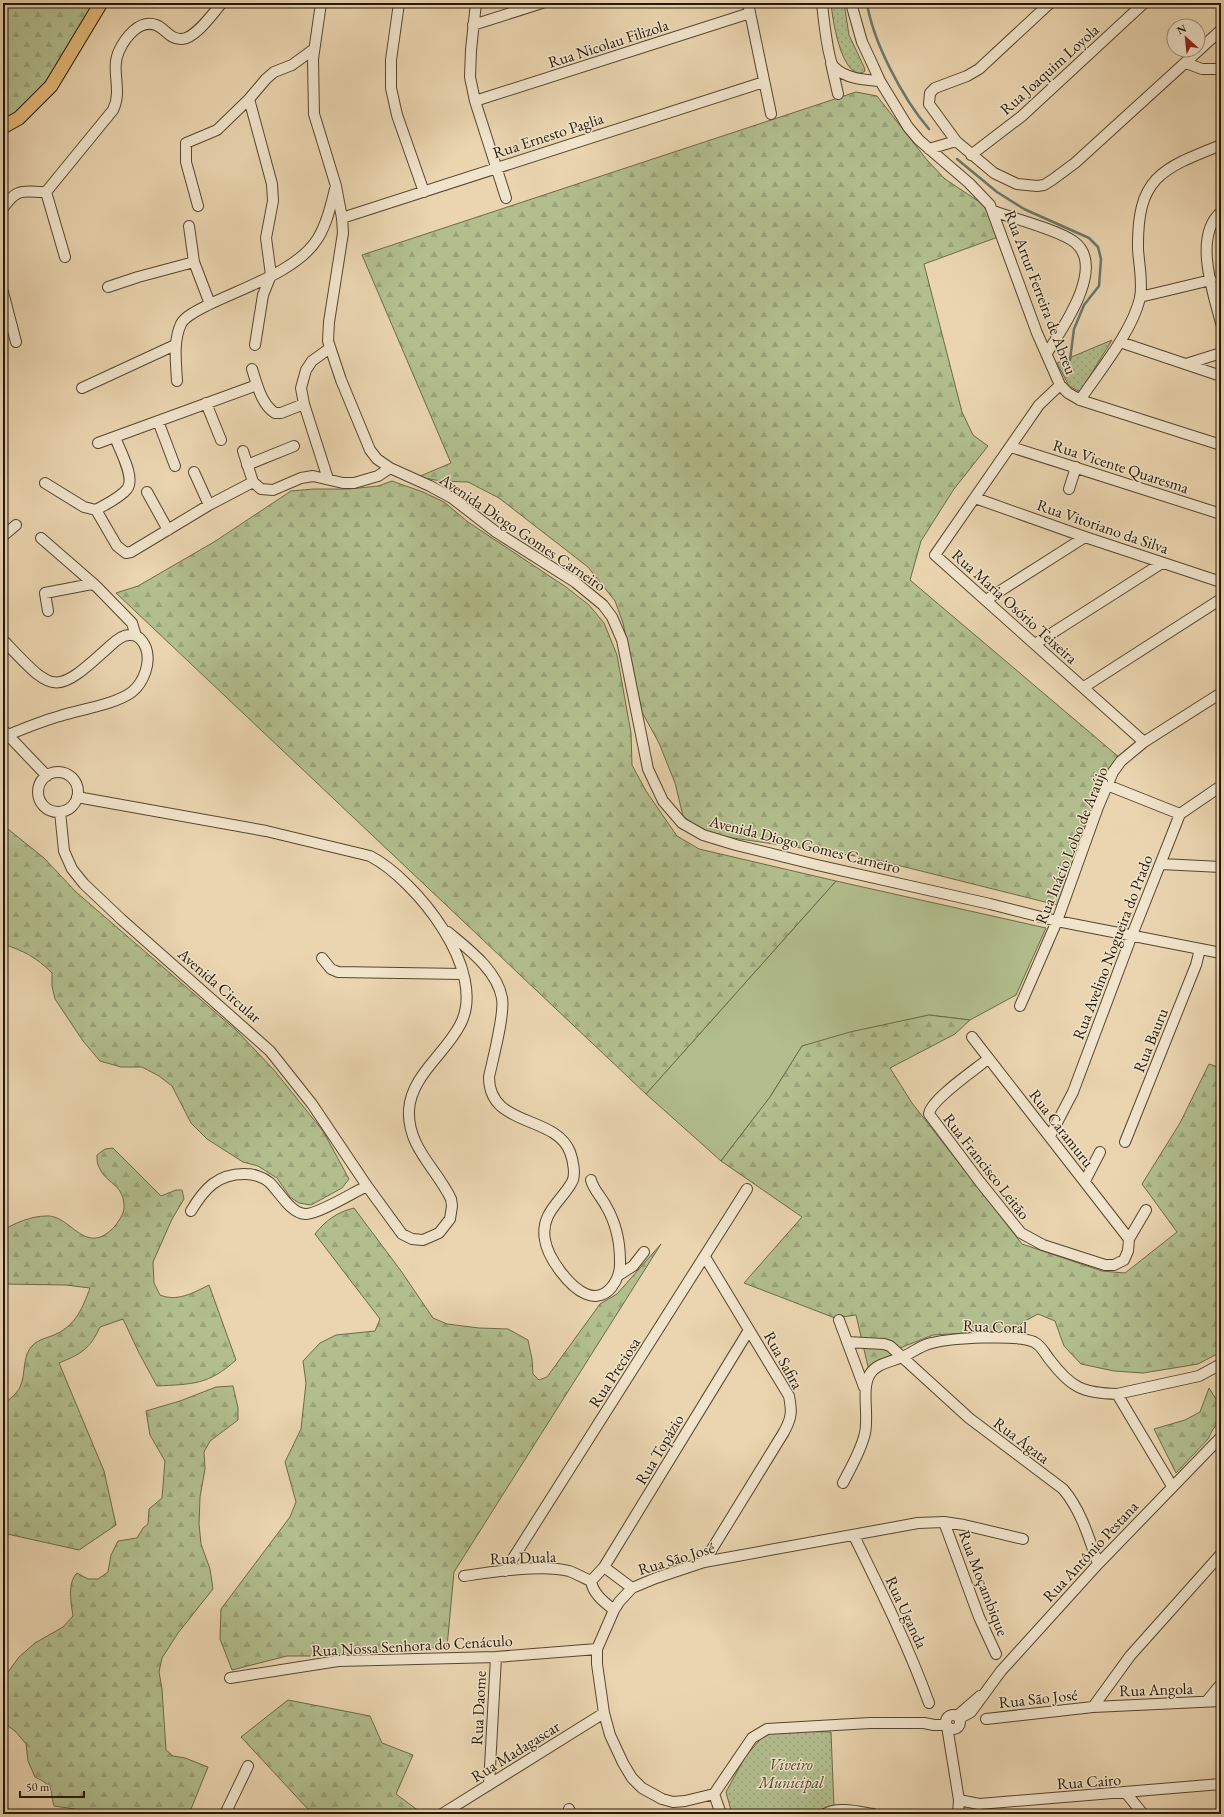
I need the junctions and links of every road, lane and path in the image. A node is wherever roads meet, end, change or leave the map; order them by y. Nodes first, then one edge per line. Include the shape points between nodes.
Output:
1 (101, 3) edge
2 (222, 3) edge
3 (321, 3) edge
4 (400, 3) edge
5 (476, 3) edge
6 (542, 3) edge
7 (748, 3) edge
8 (851, 3) edge
9 (1050, 3) edge
10 (1144, 3) edge
11 (821, 5) edge
12 (750, 13) junction
13 (473, 25) junction
14 (1221, 30) edge
15 (314, 49) junction
16 (831, 63) junction
17 (1186, 63) junction
18 (1221, 69) edge
19 (880, 81) junction
20 (764, 82) junction
21 (838, 94) dead end
22 (249, 99) junction
23 (475, 101) junction
24 (770, 114) dead end
25 (3, 127) edge
26 (953, 142) junction
27 (1221, 145) edge
28 (933, 148) junction
29 (971, 155) junction
30 (496, 168) junction
31 (336, 186) junction
32 (46, 192) junction
33 (424, 192) junction
34 (506, 198) dead end
35 (198, 206) dead end
36 (3, 208) edge
37 (993, 211) junction
38 (1221, 212) edge
39 (342, 218) junction
40 (189, 226) dead end
41 (65, 257) dead end
42 (194, 262) junction
43 (271, 275) junction
44 (1210, 280) junction
45 (108, 287) dead end
46 (1217, 289) edge
47 (3, 292) edge
48 (1140, 297) junction
49 (210, 304) junction
50 (1221, 323) edge
51 (16, 342) dead end
52 (1120, 342) junction
53 (175, 345) junction
54 (256, 345) dead end
55 (330, 348) junction
56 (1046, 353) junction
57 (1221, 353) edge
58 (1186, 364) junction
59 (252, 369) dead end
60 (1221, 376) edge
61 (177, 381) dead end
62 (1060, 384) junction
63 (257, 385) junction
64 (82, 388) dead end
65 (1080, 400) junction
66 (206, 403) junction
67 (304, 404) junction
68 (158, 421) junction
69 (115, 437) junction
70 (221, 440) dead end
71 (98, 443) dead end
72 (1221, 445) edge
73 (294, 446) dead end
74 (1011, 447) junction
75 (243, 451) dead end
76 (247, 465) junction
77 (175, 466) dead end
78 (1076, 467) junction
79 (390, 468) junction
80 (194, 472) dead end
81 (328, 479) junction
82 (253, 482) junction
83 (45, 483) dead end
84 (1069, 489) dead end
85 (147, 492) dead end
86 (975, 498) junction
87 (209, 505) junction
88 (96, 510) junction
89 (1221, 514) edge
90 (16, 524) dead end
91 (168, 530) junction
92 (3, 536) edge
93 (1085, 537) junction
94 (41, 538) dead end
95 (1162, 563) junction
96 (1221, 582) edge
97 (95, 585) junction
98 (1221, 599) edge
99 (986, 600) junction
100 (48, 611) dead end
101 (136, 636) junction
102 (3, 640) edge
103 (1035, 644) junction
104 (1084, 687) junction
105 (1221, 693) edge
106 (6, 732) edge
107 (1144, 742) junction
108 (47, 776) junction
109 (1107, 785) junction
110 (1221, 786) edge
111 (78, 796) junction
112 (60, 812) junction
113 (1180, 814) junction
114 (1161, 864) junction
115 (1221, 867) edge
116 (1057, 921) junction
117 (444, 928) junction
118 (1132, 935) junction
119 (1200, 949) junction
120 (1221, 953) edge
121 (322, 958) dead end
122 (463, 974) junction
123 (1020, 1006) dead end
124 (972, 1037) dead end
125 (988, 1059) junction
126 (1050, 1136) junction
127 (1125, 1142) dead end
128 (1100, 1152) dead end
129 (591, 1180) dead end
130 (1085, 1181) junction
131 (367, 1186) junction
132 (747, 1188) dead end
133 (1146, 1210) dead end
134 (191, 1211) dead end
135 (1129, 1239) junction
136 (644, 1252) dead end
137 (705, 1257) junction
138 (619, 1275) junction
139 (838, 1320) dead end
140 (749, 1330) junction
141 (847, 1342) junction
142 (902, 1357) junction
143 (1221, 1364) edge
144 (864, 1387) junction
145 (1117, 1394) junction
146 (1221, 1437) edge
147 (843, 1483) dead end
148 (1172, 1486) junction
149 (944, 1522) junction
150 (854, 1536) junction
151 (1023, 1539) dead end
152 (1221, 1554) edge
153 (704, 1562) junction
154 (1098, 1564) junction
155 (604, 1567) junction
156 (505, 1571) junction
157 (464, 1576) dead end
158 (591, 1581) junction
159 (632, 1588) junction
160 (614, 1610) junction
161 (597, 1649) junction
162 (996, 1654) dead end
163 (496, 1657) junction
164 (230, 1678) dead end
165 (1221, 1684) edge
166 (1221, 1701) edge
167 (1206, 1702) junction
168 (930, 1703) dead end
169 (1093, 1707) junction
170 (604, 1713) junction
171 (986, 1719) dead end
172 (958, 1720) junction
173 (947, 1724) junction
174 (952, 1750) junction
175 (248, 1766) dead end
176 (1221, 1784) edge
177 (489, 1785) junction
178 (1126, 1793) junction
179 (714, 1794) junction
180 (959, 1800) junction
181 (225, 1814) edge
182 (442, 1814) edge
183 (721, 1814) edge
184 (825, 1814) edge
185 (873, 1814) edge
186 (958, 1814) edge
187 (1143, 1814) edge

1 - 25 main road via 51,86 19,118
2 - 32 street via 194,34 182,39 173,38 156,25 146,23 136,28 115,61 117,102 113,110
3 - 15 street, Avenida Diogo Gomes Carneiro
4 - 33 street via 391,60 391,88 397,115
5 - 13 street
6 - 13 street
7 - 12 street
8 - 19 street, Rua Artur Ferreira de Abreu via 862,42
9 - 26 street via 979,69 935,88 930,93 929,104
10 - 29 street, Rua Joaquim Loyola via 1022,116
11 - 16 street
12 - 20 street
12 - 23 street, Rua Nicolau Filizola
13 - 23 street via 470,77
14 - 17 street
15 - 22 street via 292,65 266,78
15 - 31 street, Avenida Diogo Gomes Carneiro via 314,114
16 - 19 street via 857,79
16 - 21 street
17 - 18 street via 1202,69
17 - 29 street via 1075,163 1044,185 1017,184 994,173
19 - 28 street, Rua Artur Ferreira de Abreu via 908,127
20 - 24 street
20 - 30 street, Rua Ernesto Paglia
22 - 35 street via 217,130 186,143 186,162
22 - 43 street via 272,184 273,201 266,238
23 - 30 street
26 - 28 street
26 - 29 street
27 - 48 street via 1172,167 1155,180 1146,193 1139,220
28 - 37 street, Rua Artur Ferreira de Abreu via 985,199
30 - 33 street, Rua Ernesto Paglia
30 - 34 street
31 - 39 street, Avenida Diogo Gomes Carneiro
31 - 43 street via 318,238 303,256
32 - 36 street via 20,191 10,198
32 - 41 street
33 - 39 street, Rua Ernesto Paglia
37 - 56 street, Rua Artur Ferreira de Abreu
37 - 56 street via 1075,242 1084,257 1085,282 1066,323
38 - 44 street via 1210,227 1207,239
39 - 55 street, Avenida Diogo Gomes Carneiro via 343,233 329,322
40 - 42 street
42 - 45 street
42 - 49 street
43 - 49 street
43 - 54 street via 263,295
44 - 46 street
44 - 48 street
46 - 50 street
47 - 51 street
48 - 52 street
49 - 53 street via 181,323
52 - 58 street
52 - 65 street
53 - 61 street
53 - 64 street
55 - 67 street via 312,361 306,370 301,388
55 - 79 street, Avenida Diogo Gomes Carneiro via 370,450 377,459
56 - 62 street, Rua Artur Ferreira de Abreu
57 - 58 street
58 - 60 street
59 - 63 street
62 - 65 street, Rua Artur Ferreira de Abreu via 1068,393
62 - 74 street, Rua Maria Osório Teixeira via 1039,405
63 - 66 street
63 - 67 street via 266,404 274,413 281,413
65 - 72 street, Rua Artur Ferreira de Abreu
66 - 68 street
66 - 70 street
67 - 81 street
68 - 69 street
68 - 77 street
69 - 71 street
69 - 88 street via 130,482 120,496
73 - 76 street
74 - 78 street, Rua Vicente Quaresma
74 - 86 street, Rua Maria Osório Teixeira
75 - 76 street
76 - 82 street
78 - 84 street
78 - 89 street, Rua Vicente Quaresma
79 - 81 street via 378,476 354,483
79 - 116 street, Avenida Diogo Gomes Carneiro via 452,498 496,532 575,582 603,605 612,617 622,640 648,769 663,801 682,823 703,835 736,845
80 - 87 street
81 - 82 street via 307,477 273,490 261,489
82 - 87 street
83 - 88 street via 84,508
85 - 91 street
86 - 93 street, Rua Vitoriano da Silva
86 - 99 street, Rua Maria Osório Teixeira via 935,555
87 - 91 street
88 - 91 street via 117,546 126,552 131,552
90 - 92 street
93 - 95 street, Rua Vitoriano da Silva
93 - 99 street
94 - 97 street
95 - 96 street, Rua Vitoriano da Silva
95 - 103 street
97 - 100 street via 45,593
97 - 101 street via 132,623
98 - 104 street
99 - 103 street, Rua Maria Osório Teixeira
101 - 102 street via 126,635 119,639 77,676 55,683 37,675
101 - 106 street via 143,642 148,660 141,681 131,692 108,702
103 - 104 street, Rua Maria Osório Teixeira
104 - 107 street, Rua Maria Osório Teixeira
105 - 107 street, Rua Inácio Lobo de Araújo
106 - 108 street
107 - 109 street, Rua Inácio Lobo de Araújo via 1121,762
108 - 111 street via 66,774 76,784
108 - 112 street via 39,786 39,799 48,809
109 - 113 street
109 - 116 street, Rua Inácio Lobo de Araújo
110 - 113 street
111 - 112 street via 71,807
111 - 117 street, Avenida Circular via 266,831 370,856 397,874
112 - 131 street, Avenida Circular via 64,850 72,869 84,884 270,1051 316,1110
113 - 114 street, Rua Avelino Nogueira do Prado
114 - 115 street
114 - 118 street, Rua Avelino Nogueira do Prado
116 - 118 street, Avenida Diogo Gomes Carneiro
116 - 123 street, Rua Inácio Lobo de Araújo
117 - 122 street, Avenida Circular
117 - 138 street, Avenida Circular via 482,962 497,983 502,998 502,1012 489,1077 492,1095 504,1109 557,1136 570,1152 574,1170 572,1181 548,1216 544,1229 547,1251 567,1278 587,1294 601,1295 613,1287
118 - 119 street, Avenida Diogo Gomes Carneiro
118 - 126 street, Rua Avelino Nogueira do Prado via 1073,1092
119 - 120 street, Avenida Diogo Gomes Carneiro
119 - 127 street, Rua Bauru via 1196,965
121 - 122 street via 331,969 338,972
122 - 131 street, Avenida Circular via 467,1005 464,1016 460,1026 416,1087 410,1100 409,1111 414,1140 419,1151 451,1199 450,1219 430,1238 418,1241 406,1237
124 - 125 street, Rua Caramuru
125 - 126 street, Rua Caramuru
125 - 135 street, Rua Francisco Leitão via 940,1098 930,1108 929,1114 1003,1212 1021,1233 1030,1239 1105,1265 1114,1265 1124,1260
126 - 130 street, Rua Caramuru
128 - 130 street
129 - 138 street via 614,1221 619,1241
130 - 135 street, Rua Caramuru
131 - 134 street via 321,1209 305,1214 290,1205 268,1180 252,1174 237,1174 226,1176 210,1185
132 - 137 street, Rua Preciosa
133 - 135 street
136 - 138 street, Avenida Circular via 633,1266
137 - 140 street, Rua Safira
137 - 156 street, Rua Preciosa
139 - 141 street
140 - 153 street, Rua Safira via 789,1396 791,1420
140 - 155 street, Rua Topázio
141 - 142 street via 884,1344
141 - 144 street
142 - 144 street, Rua Coral via 885,1362 874,1369
142 - 145 street, Rua Coral via 931,1343 955,1339 981,1337 1030,1340 1041,1347 1078,1388
142 - 154 street, Rua Ágata via 969,1418 1063,1489 1076,1507
143 - 145 street, Rua Coral via 1198,1376
144 - 147 street via 867,1419 864,1435
145 - 148 street
146 - 148 street, Rua Antônio Pestana
148 - 154 street, Rua Antônio Pestana
149 - 150 street, Rua São José via 918,1523
149 - 151 street, Rua São José
149 - 162 street, Rua Moçambique via 979,1617
150 - 153 street, Rua São José
150 - 168 street, Rua Uganda via 891,1610
152 - 169 street via 1130,1656
153 - 159 street, Rua São José
154 - 172 street, Rua Antônio Pestana
155 - 158 street, Rua Topázio
155 - 159 street
156 - 157 street, Rua Duala
156 - 158 street, Rua Duala via 567,1571
158 - 160 street via 598,1596
159 - 160 street, Rua São José
160 - 161 street, Rua São José
161 - 163 street, Rua Nossa Senhora do Cenáculo
161 - 170 street, Rua São José
163 - 164 street, Rua Nossa Senhora do Cenáculo via 338,1661
163 - 177 street, Rua Daome
165 - 167 street
166 - 167 street, Rua Angola
167 - 169 street, Rua Angola
169 - 171 street, Rua São José
170 - 177 street, Rua Madagascar
170 - 179 street, Rua São José via 610,1735 623,1763 642,1788 673,1802
172 - 173 street via 951,1729
172 - 174 street
173 - 174 street
173 - 179 street via 870,1723 767,1729 752,1738
174 - 180 street
175 - 181 street
176 - 178 street, Rua Cairo
177 - 182 street, Rua Madagascar
178 - 180 street, Rua Cairo via 979,1804
178 - 187 street
179 - 183 street
180 - 186 street
184 - 185 street via 837,1811

